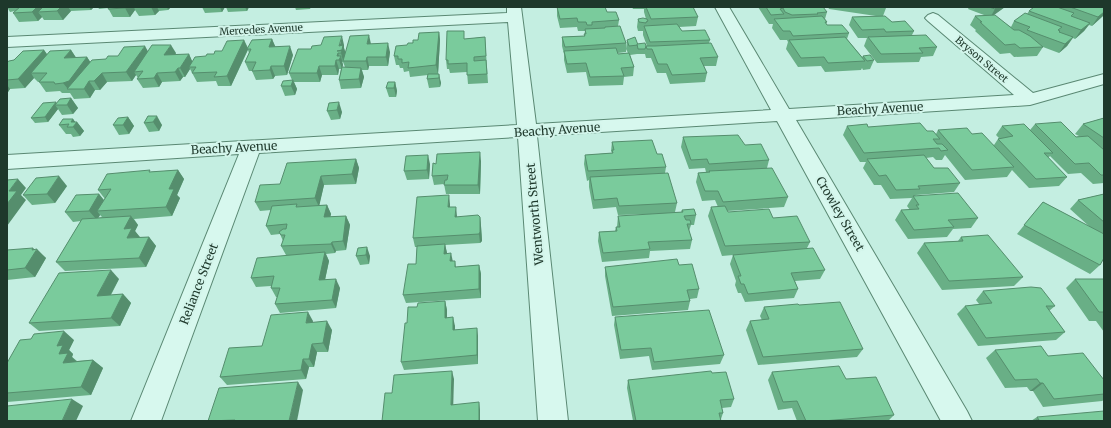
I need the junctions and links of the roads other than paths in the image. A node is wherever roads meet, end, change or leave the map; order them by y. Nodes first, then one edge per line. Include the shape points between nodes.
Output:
1 (722, 7) edge
2 (514, 12) edge
3 (934, 18) dead end
4 (7, 42) edge
5 (1104, 79) edge
6 (1030, 100) junction
7 (783, 115) junction
8 (527, 132) junction
9 (252, 146) junction
10 (7, 162) edge
11 (146, 421) edge
12 (553, 421) edge
13 (957, 421) edge

1 - 7 street, Crowley Street
2 - 4 street, Mercedes Avenue
2 - 8 street, Wentworth Street
3 - 6 street, Bryson Street
5 - 6 street, Beachy Avenue
6 - 7 street, Beachy Avenue
7 - 8 street, Beachy Avenue
7 - 13 street, Crowley Street
8 - 9 street, Beachy Avenue
8 - 12 street, Wentworth Street
9 - 10 street, Beachy Avenue
9 - 11 street, Reliance Street

